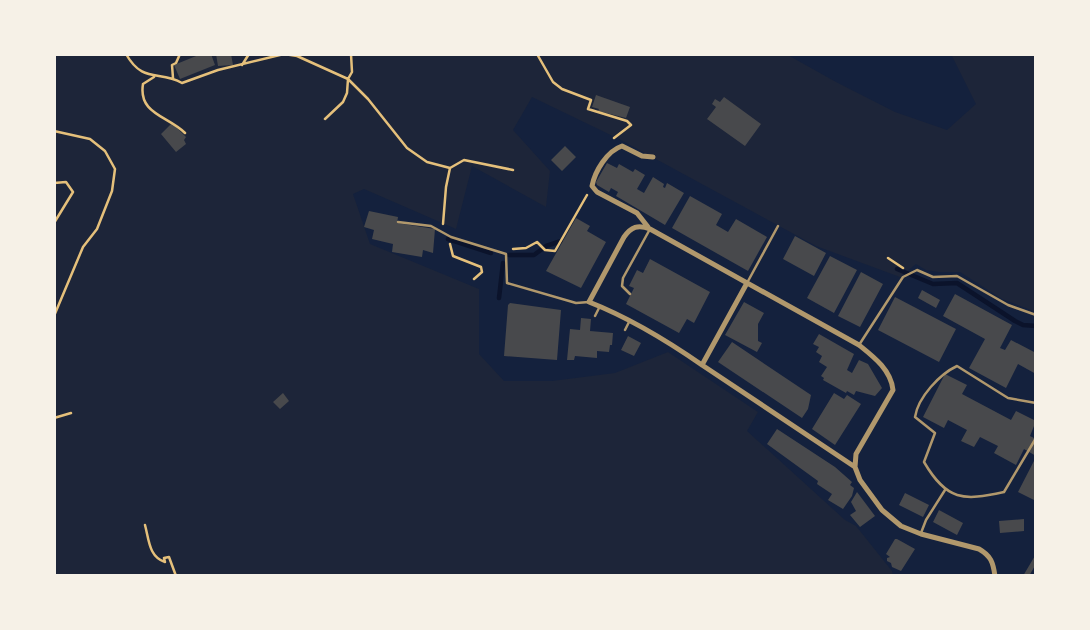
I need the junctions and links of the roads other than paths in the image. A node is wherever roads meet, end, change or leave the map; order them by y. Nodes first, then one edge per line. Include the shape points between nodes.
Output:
1 (653, 156) dead end
2 (398, 222) dead end
3 (778, 226) dead end
4 (650, 229) junction
5 (747, 283) junction
6 (630, 294) dead end
7 (589, 302) junction
8 (600, 306) junction
9 (1036, 315) edge
10 (596, 316) dead end
11 (630, 320) junction
12 (625, 330) dead end
13 (859, 345) junction
14 (702, 365) junction
15 (1036, 403) edge
16 (1036, 438) edge
17 (855, 467) junction
18 (945, 490) junction
19 (921, 534) junction
20 (995, 576) edge

1 - 4 street via 622,146 614,149 592,186 637,213
2 - 7 lane via 431,226 506,254 507,283 576,303
3 - 5 lane
4 - 5 street
4 - 6 lane via 622,278 622,286
4 - 7 street via 638,226 628,231
5 - 13 street
5 - 14 street
7 - 8 street
8 - 10 lane
8 - 11 street
9 - 13 lane via 957,276 933,277 917,270 904,277
11 - 12 lane
11 - 14 street
13 - 17 street via 882,365 892,390 859,448
14 - 17 street
15 - 18 lane via 1008,398 957,366 943,372 916,408 915,417 934,433 924,462
16 - 18 lane via 1004,492 973,499
17 - 19 street via 882,510 901,526
18 - 19 lane
19 - 20 street via 987,554

